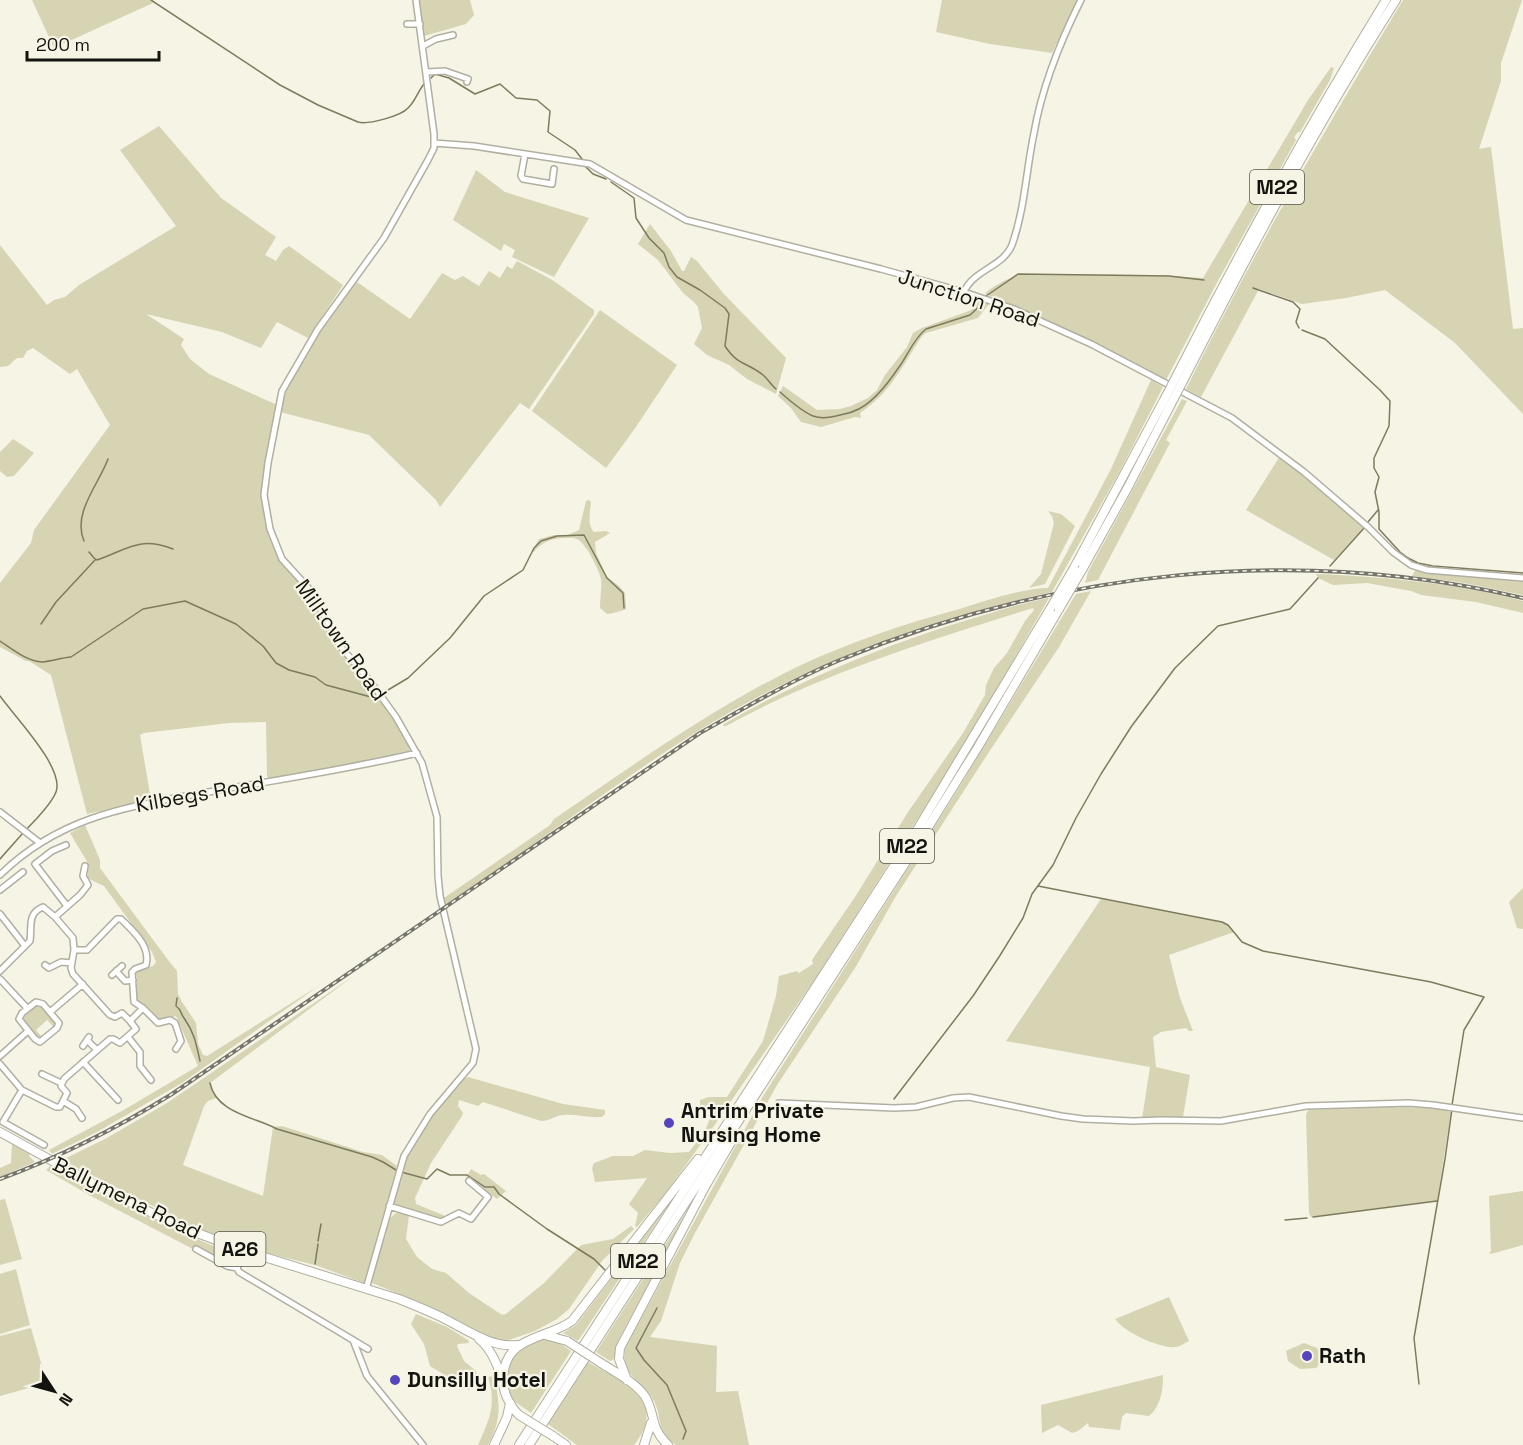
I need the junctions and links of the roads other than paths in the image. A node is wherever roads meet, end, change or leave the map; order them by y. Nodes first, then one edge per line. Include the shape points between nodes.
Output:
1 (416, 0) edge
2 (1081, 0) edge
3 (1386, 0) edge
4 (1396, 0) edge
5 (408, 24) dead end
6 (420, 24) junction
7 (453, 35) dead end
8 (423, 46) junction
9 (427, 72) junction
10 (467, 82) dead end
11 (434, 143) junction
12 (525, 154) junction
13 (555, 169) dead end
14 (963, 292) junction
15 (1181, 377) junction
16 (1168, 402) junction
17 (1523, 578) edge
18 (417, 753) junction
19 (0, 812) edge
20 (31, 835) junction
21 (40, 843) junction
22 (66, 844) dead end
23 (29, 851) junction
24 (86, 866) dead end
25 (23, 872) dead end
26 (0, 875) edge
27 (0, 890) edge
28 (67, 906) junction
29 (0, 914) edge
30 (55, 917) junction
31 (26, 946) junction
32 (74, 950) junction
33 (72, 963) junction
34 (122, 966) dead end
35 (47, 969) dead end
36 (0, 971) edge
37 (0, 978) edge
38 (133, 980) junction
39 (82, 984) junction
40 (27, 1008) junction
41 (143, 1008) junction
42 (50, 1012) junction
43 (130, 1021) junction
44 (28, 1031) junction
45 (128, 1037) junction
46 (788, 1044) junction
47 (83, 1046) dead end
48 (176, 1049) dead end
49 (97, 1050) junction
50 (0, 1056) edge
51 (83, 1062) junction
52 (0, 1064) edge
53 (42, 1074) dead end
54 (757, 1078) junction
55 (141, 1079) dead end
56 (62, 1083) junction
57 (22, 1090) junction
58 (121, 1090) dead end
59 (115, 1096) junction
60 (107, 1099) dead end
61 (63, 1101) junction
62 (779, 1103) dead end
63 (71, 1117) dead end
64 (1523, 1119) edge
65 (2, 1121) edge
66 (0, 1133) edge
67 (42, 1136) dead end
68 (469, 1181) dead end
69 (389, 1206) junction
70 (196, 1249) dead end
71 (245, 1251) junction
72 (237, 1268) junction
73 (366, 1289) junction
74 (473, 1334) junction
75 (544, 1335) junction
76 (353, 1340) junction
77 (518, 1346) junction
78 (368, 1349) dead end
79 (627, 1380) junction
80 (502, 1384) junction
81 (510, 1403) junction
82 (652, 1415) junction
83 (423, 1445) edge
84 (494, 1445) edge
85 (519, 1445) edge
86 (529, 1445) edge
87 (567, 1445) edge
88 (644, 1445) edge
89 (668, 1445) edge

1 - 6 street, Milltown Road
2 - 14 street via 1060,45 1037,116 1023,208 1011,248 1006,256 969,282
3 - 15 highway, M22 via 1233,267
4 - 15 highway, M22 via 1304,154
5 - 6 street
6 - 8 street, Milltown Road
7 - 8 street
8 - 9 street, Milltown Road
9 - 10 street via 448,71 468,79
9 - 11 street, Milltown Road
11 - 12 street, Junction Road
11 - 18 street, Milltown Road via 384,238 305,348 282,391 264,485 270,529 282,558 311,591 341,647 375,687
12 - 13 street via 522,178 555,185
12 - 14 street, Junction Road via 590,164 686,220
14 - 17 street, Junction Road via 1051,325 1232,418 1296,466 1402,559 1418,568
15 - 16 highway, M22, bridge
16 - 46 highway, M22, bridge via 1127,489 972,757
16 - 54 highway, M22, bridge via 914,835
18 - 21 street, Kilbegs Road via 113,810
18 - 69 street, Milltown Road via 437,817 440,896 476,1052 470,1067 421,1125 404,1156
19 - 20 street
20 - 21 street
20 - 23 street
21 - 23 street, Kilbegs Road
22 - 28 street via 33,865
23 - 26 street, Kilbegs Road
24 - 28 street via 83,876 90,885
25 - 27 street
28 - 30 street
29 - 31 street
30 - 31 street via 42,906 35,911
30 - 32 street via 74,938
31 - 36 street
32 - 33 street
32 - 38 street via 87,950 120,915 138,937 147,958 146,965 133,971
33 - 35 street via 62,962
33 - 39 street via 73,974
34 - 38 street via 114,973 125,981
36 - 37 street
37 - 40 street
38 - 41 street via 134,1002
39 - 42 street
39 - 43 street via 111,1017 122,1013
40 - 42 street via 39,1002
40 - 44 street via 19,1019
41 - 43 street
41 - 48 street via 157,1023 175,1023 182,1041
42 - 44 street via 59,1023 56,1030 40,1042
43 - 45 street via 136,1029
44 - 50 street
45 - 49 street via 120,1043 111,1038
45 - 55 street via 140,1052 140,1064 149,1077
46 - 79 highway via 706,1185 620,1348 619,1359
46 - 86 highway, M22
47 - 49 street via 89,1039
49 - 51 street
51 - 56 street
51 - 59 street
52 - 57 street
53 - 56 street
54 - 75 highway via 694,1166 572,1321
54 - 85 highway, M22
56 - 61 street via 68,1093
57 - 61 street via 58,1108
57 - 65 street
58 - 59 street
59 - 60 street
61 - 63 street via 80,1115
62 - 64 street via 894,1108 969,1097 1061,1116 1133,1121 1221,1121 1306,1106 1409,1103
65 - 67 street via 41,1144
66 - 71 highway, Ballymena Road / A26 via 145,1211
68 - 69 street via 488,1197 471,1219 459,1213 441,1222
69 - 73 street, Milltown Road
70 - 72 street
71 - 72 street
71 - 73 highway, Ballymena Road / A26
72 - 76 street
73 - 74 highway, Ballymena Road / A26 via 419,1306
74 - 77 highway, Ballymena Road / A26 via 502,1346
74 - 80 highway, Ballymena Road / A26 via 498,1366
75 - 77 highway
75 - 79 highway, bridge via 567,1341
76 - 78 street
76 - 83 street via 367,1376
77 - 80 highway via 507,1359
79 - 82 highway via 644,1395
80 - 81 highway, A26
81 - 84 highway
81 - 87 highway, A26, bridge via 519,1415
82 - 88 highway
82 - 89 highway via 656,1431

